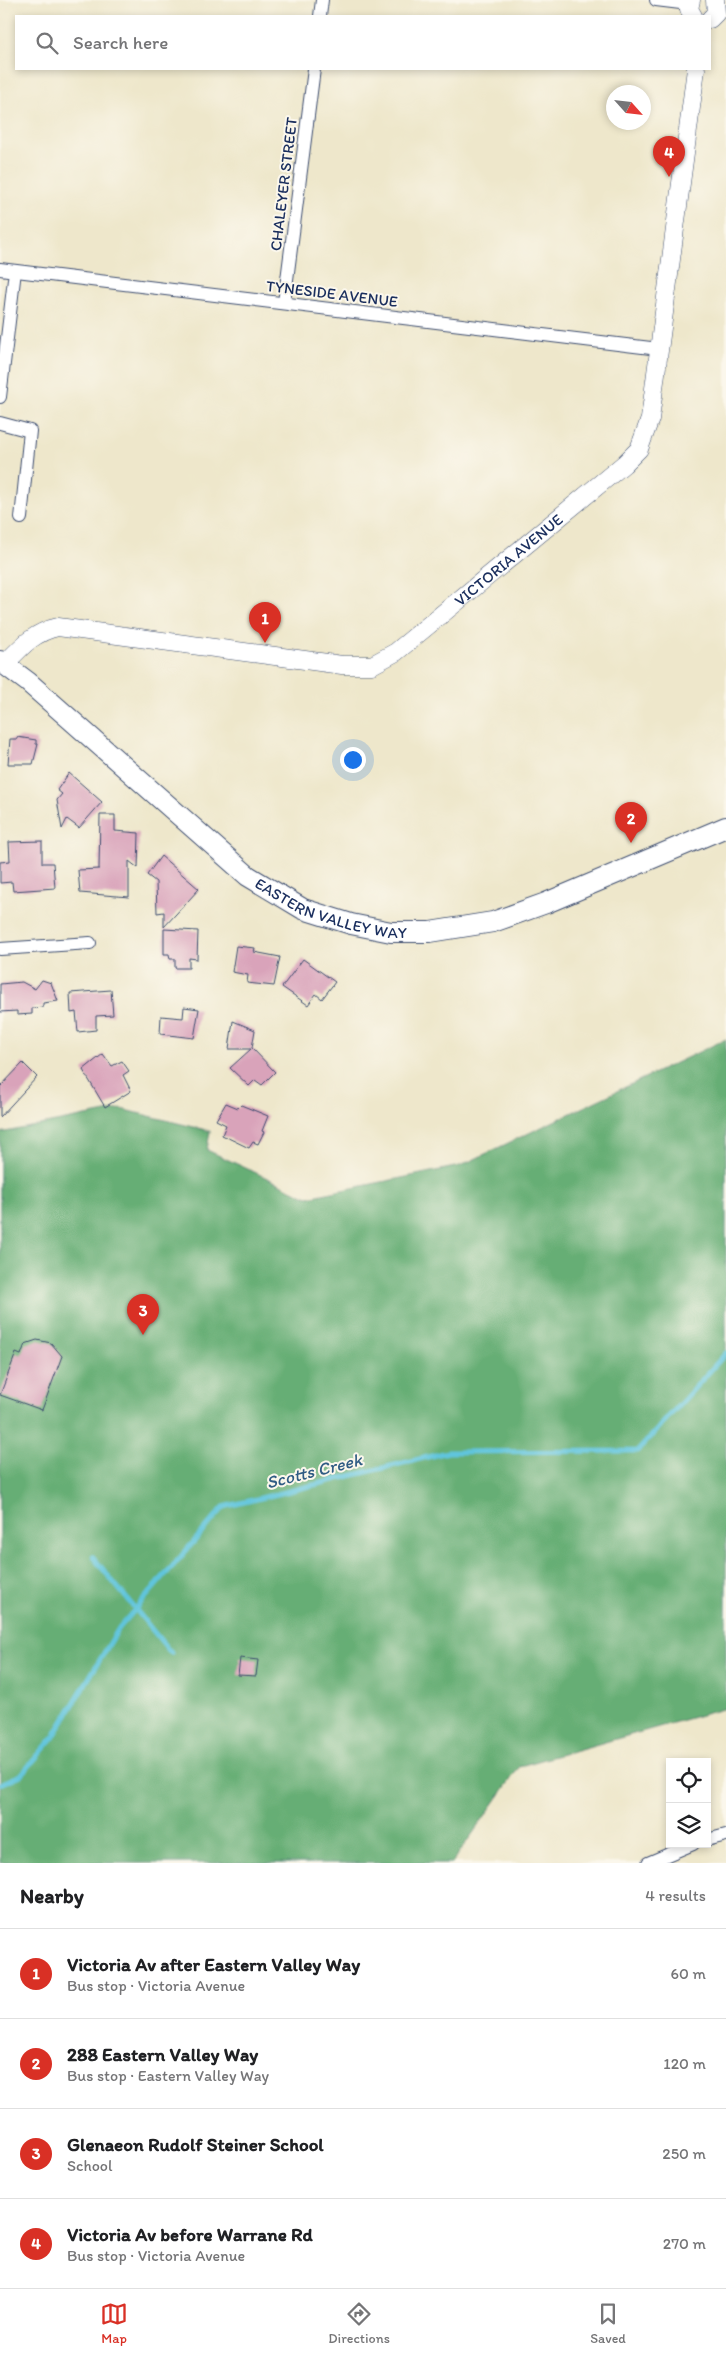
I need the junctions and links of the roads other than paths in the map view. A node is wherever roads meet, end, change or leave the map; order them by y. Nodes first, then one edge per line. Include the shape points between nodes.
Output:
1 (322, 0) edge
2 (656, 0) edge
3 (691, 7) edge
4 (320, 15) edge
5 (314, 70) edge
6 (696, 70) edge
7 (0, 269) edge
8 (15, 271) junction
9 (284, 304) junction
10 (659, 349) junction
11 (0, 397) edge
12 (0, 423) edge
13 (21, 518) dead end
14 (2, 662) edge
15 (726, 827) edge
16 (90, 943) dead end
17 (0, 949) edge
18 (726, 1835) edge
19 (711, 1839) edge
20 (684, 1848) edge
21 (648, 1863) edge

1 - 4 street
2 - 3 street
5 - 9 street, CHALEYER STREET
6 - 10 street, VICTORIA AVENUE
7 - 8 street, TYNESIDE AVENUE
8 - 9 street, TYNESIDE AVENUE
8 - 11 street
9 - 10 street, TYNESIDE AVENUE
10 - 14 street, VICTORIA AVENUE via 648,429 632,458 384,660 372,665 342,664 58,627 43,630
12 - 13 street via 30,431
14 - 15 main road, EASTERN VALLEY WAY via 248,876 303,909 351,924 391,932 430,932 493,922
16 - 17 street
18 - 19 street
20 - 21 street

